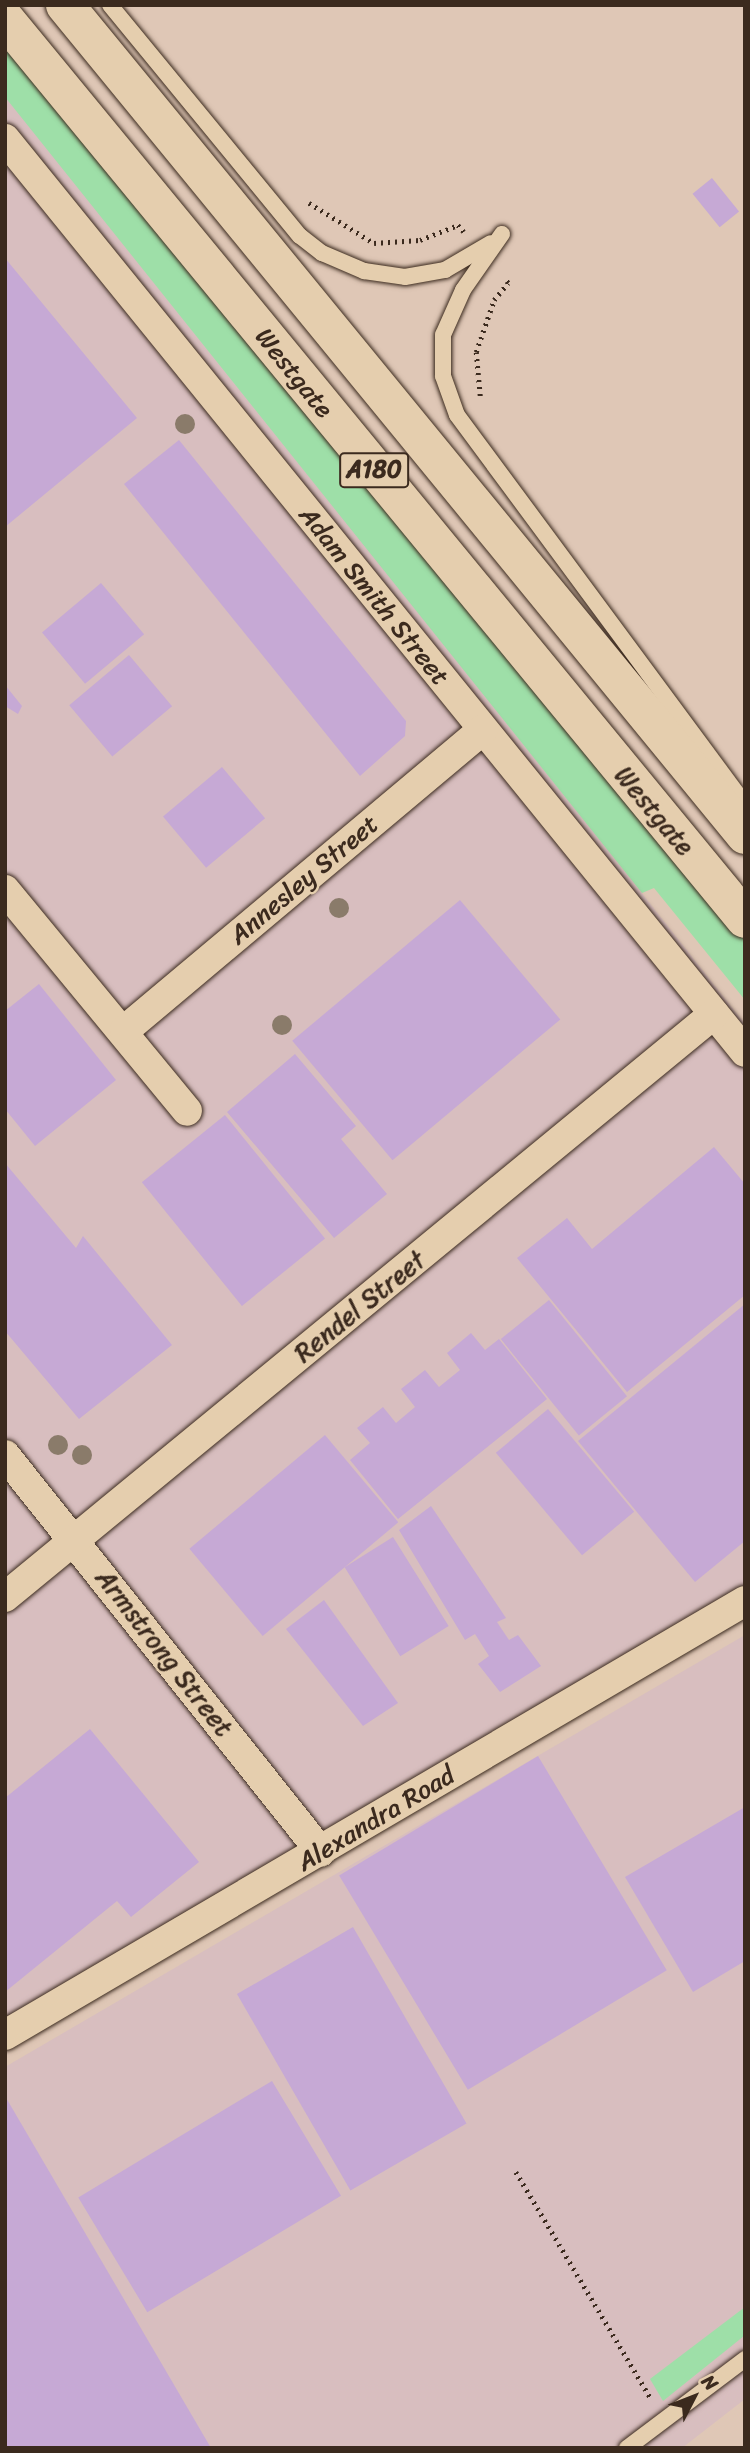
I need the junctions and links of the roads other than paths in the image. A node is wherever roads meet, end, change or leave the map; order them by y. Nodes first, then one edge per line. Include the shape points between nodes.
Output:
1 (65, 5) edge
2 (110, 5) edge
3 (5, 19) edge
4 (5, 139) edge
5 (482, 730) junction
6 (745, 804) edge
7 (745, 835) edge
8 (5, 890) edge
9 (745, 919) edge
10 (714, 1014) junction
11 (125, 1030) junction
12 (745, 1052) edge
13 (187, 1111) dead end
14 (5, 1455) edge
15 (75, 1541) junction
16 (5, 1597) edge
17 (745, 1601) edge
18 (321, 1852) junction
19 (5, 2035) edge
20 (745, 2360) edge
21 (627, 2448) edge

1 - 7 highway, Westgate / A180
2 - 6 lane via 300,236 322,253 364,271 405,277 445,270 502,234 463,290 443,335 443,376 457,415
3 - 9 highway, Westgate / A180
4 - 5 street, Adam Smith Street
5 - 10 street, Adam Smith Street
5 - 11 street, Annesley Street
8 - 11 street
10 - 12 street, Adam Smith Street
10 - 15 street, Rendel Street
11 - 13 street
14 - 15 street, Armstrong Street
15 - 16 street, Rendel Street
15 - 18 street, Armstrong Street
17 - 18 street, Alexandra Road
18 - 19 street, Alexandra Road
20 - 21 lane

